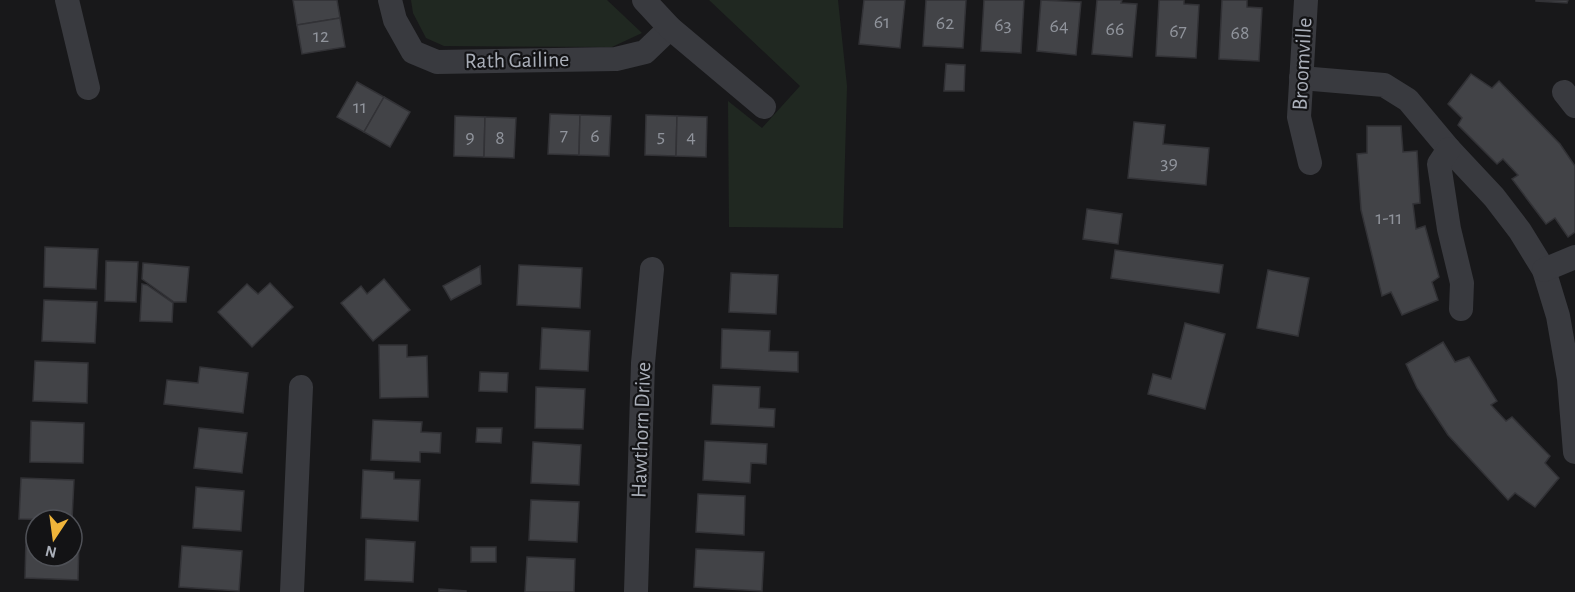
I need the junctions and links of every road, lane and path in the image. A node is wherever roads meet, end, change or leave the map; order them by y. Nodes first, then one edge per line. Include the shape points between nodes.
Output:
1 (67, 0) edge
2 (390, 0) edge
3 (644, 0) edge
4 (1306, 0) edge
5 (670, 28) junction
6 (1301, 78) junction
7 (88, 88) dead end
8 (764, 107) dead end
9 (1449, 149) junction
10 (1310, 163) dead end
11 (1575, 257) edge
12 (652, 269) dead end
13 (1544, 270) junction
14 (1461, 309) dead end
15 (302, 387) dead end
16 (1575, 452) edge
17 (292, 592) edge
18 (636, 592) edge

1 - 7 street
2 - 5 street, Rath Gailine via 395,20 413,52 436,62 616,59 645,52
3 - 5 street
4 - 6 street, Broomville
5 - 8 street
6 - 9 street via 1384,85 1408,100
6 - 10 street, Broomville via 1299,117
9 - 13 street via 1494,197
9 - 14 street via 1439,164 1462,283
11 - 13 street
12 - 18 street, Hawthorn Drive via 643,363
13 - 16 street via 1558,316 1569,379
15 - 17 street

